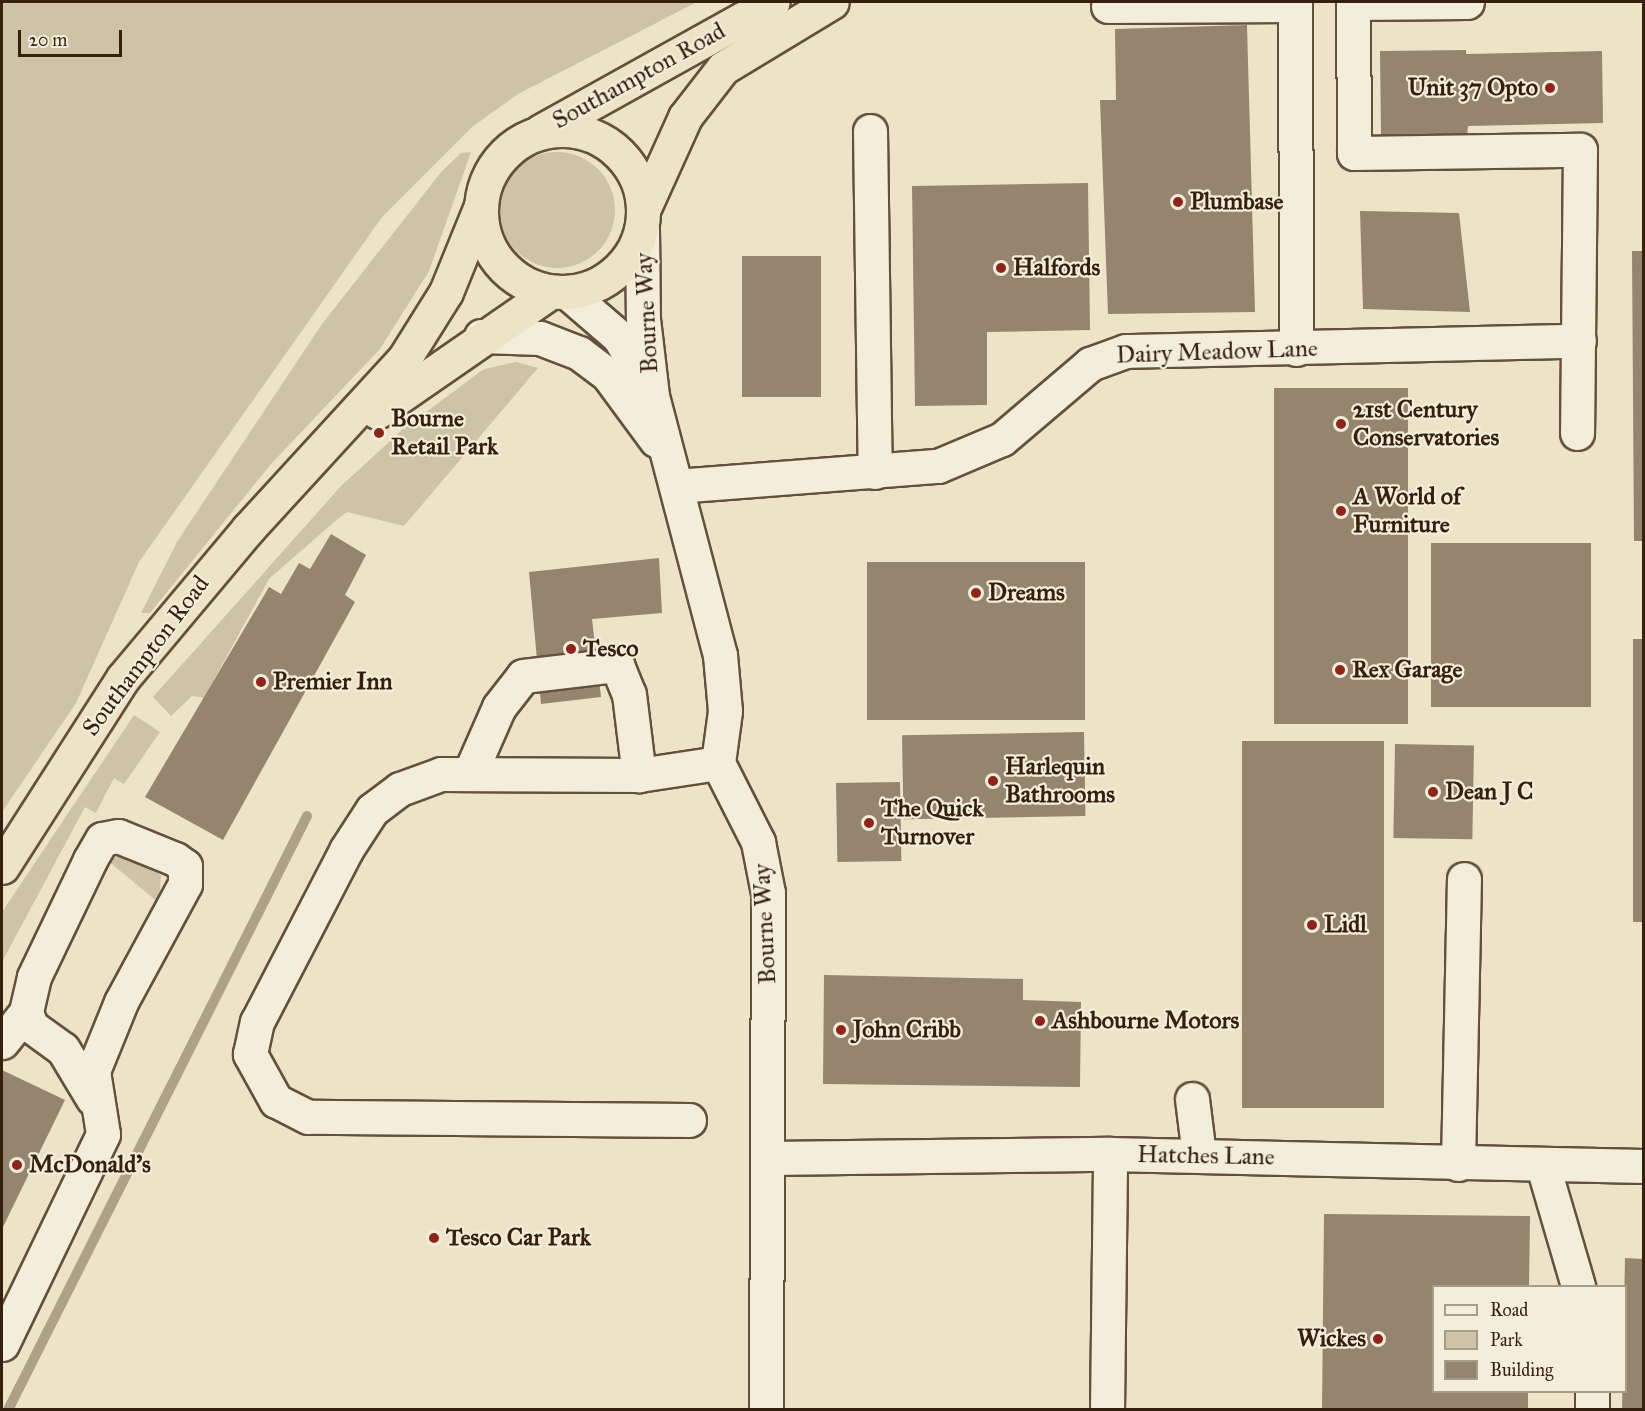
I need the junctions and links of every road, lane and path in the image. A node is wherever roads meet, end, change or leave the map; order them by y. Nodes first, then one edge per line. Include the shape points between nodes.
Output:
1 (774, 2) edge
2 (832, 2) edge
3 (1467, 2) edge
4 (1108, 6) dead end
5 (870, 131) dead end
6 (537, 133) junction
7 (481, 206) junction
8 (643, 219) junction
9 (559, 293) junction
10 (481, 336) junction
11 (1579, 341) junction
12 (1296, 349) junction
13 (652, 396) junction
14 (1577, 433) dead end
15 (313, 462) junction
16 (672, 471) junction
17 (874, 472) junction
18 (718, 763) junction
19 (470, 773) junction
20 (639, 775) junction
21 (2, 867) edge
22 (1464, 879) dead end
23 (26, 1012) junction
24 (2, 1041) edge
25 (93, 1099) junction
26 (1192, 1099) dead end
27 (689, 1120) dead end
28 (1110, 1154) junction
29 (1199, 1155) junction
30 (768, 1158) junction
31 (1458, 1164) junction
32 (1543, 1166) junction
33 (1644, 1166) edge
34 (1577, 1285) edge
35 (2, 1344) edge
36 (1592, 1393) edge
37 (766, 1410) edge
38 (1107, 1410) edge
39 (1592, 1410) edge

1 - 6 highway, Southampton Road
2 - 8 highway, Southampton Road via 723,68 685,117
3 - 11 street via 1353,3 1354,153 1580,150
4 - 12 street via 1295,5
5 - 17 street
6 - 7 highway via 504,154 484,187
6 - 8 highway via 569,130 600,138 632,167
7 - 9 highway via 482,226 499,263 531,287
7 - 15 highway via 427,325
8 - 9 highway via 615,273
8 - 13 street, Bourne Way via 643,319
9 - 10 highway
9 - 13 street, Bourne Way via 619,337
10 - 15 highway
10 - 16 street, Bourne Way via 540,338 593,362
11 - 12 street, Dairy Meadow Lane
11 - 14 street
12 - 17 street, Dairy Meadow Lane via 1106,356 1073,376 1002,439 970,456 938,466
13 - 16 street, Bourne Way
15 - 21 highway, Southampton Road via 241,537 123,678
16 - 17 street, Dairy Meadow Lane
16 - 18 street, Bourne Way via 720,655 726,711
18 - 20 street
18 - 30 street, Bourne Way via 758,842 768,893
19 - 20 street
19 - 20 street via 499,707 523,676 617,665 629,694
19 - 27 street via 431,776 400,789 372,810 257,1022 250,1054 257,1076 276,1101 292,1111 330,1119
22 - 31 street
23 - 24 street
23 - 25 street via 31,1026 63,1049
23 - 25 street via 34,977 102,839 132,839 185,866 184,884 121,1002 93,1071
25 - 35 street via 103,1134
26 - 29 street
28 - 29 street, Hatches Lane
28 - 30 street, Hatches Lane
28 - 38 street
29 - 31 street, Hatches Lane
30 - 37 street, Bourne Way
31 - 32 street, Hatches Lane
32 - 33 street, Hatches Lane
32 - 34 street
36 - 39 street

